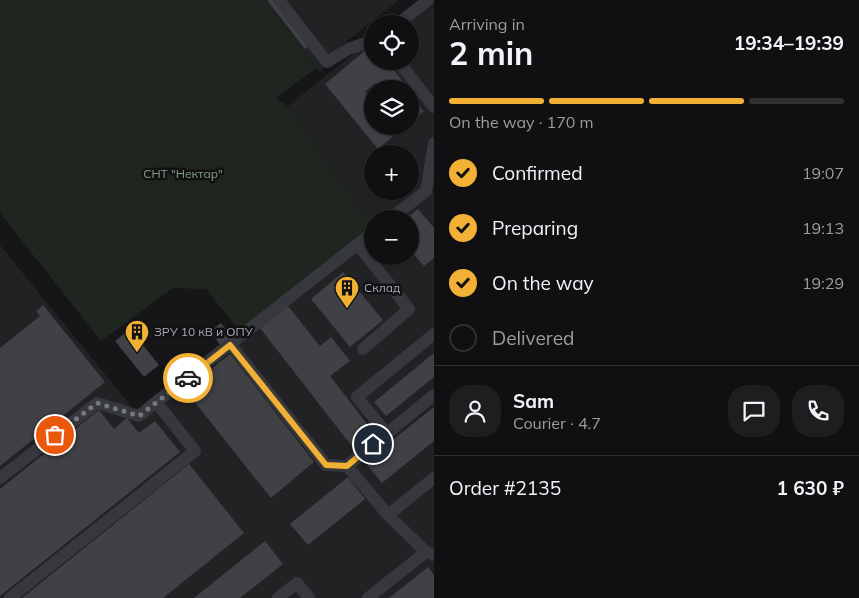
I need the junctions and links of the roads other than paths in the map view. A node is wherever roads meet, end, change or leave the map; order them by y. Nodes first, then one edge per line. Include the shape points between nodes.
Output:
1 (279, 0) edge
2 (428, 0) edge
3 (409, 15) edge
4 (364, 43) edge
5 (405, 70) edge
6 (434, 107) edge
7 (434, 142) edge
8 (402, 210) edge
9 (364, 240) edge
10 (358, 245) junction
11 (434, 334) edge
12 (230, 345) junction
13 (363, 349) dead end
14 (434, 395) edge
15 (156, 402) junction
16 (386, 434) junction
17 (347, 466) junction
18 (0, 478) edge
19 (434, 478) edge
20 (388, 515) junction
21 (430, 554) edge
22 (10, 598) edge
23 (278, 598) edge
24 (310, 598) edge
25 (368, 598) edge

1 - 4 street via 327,62
2 - 3 street
5 - 6 street
7 - 8 street via 426,191
9 - 10 street
10 - 12 street
10 - 13 street via 410,309
11 - 16 street via 357,397
12 - 15 street
12 - 17 street via 326,465
14 - 16 street
15 - 18 street via 139,416 97,403
15 - 22 street via 195,451
16 - 17 street
17 - 20 street
19 - 20 street
20 - 21 street
21 - 25 street
23 - 24 street via 297,583

